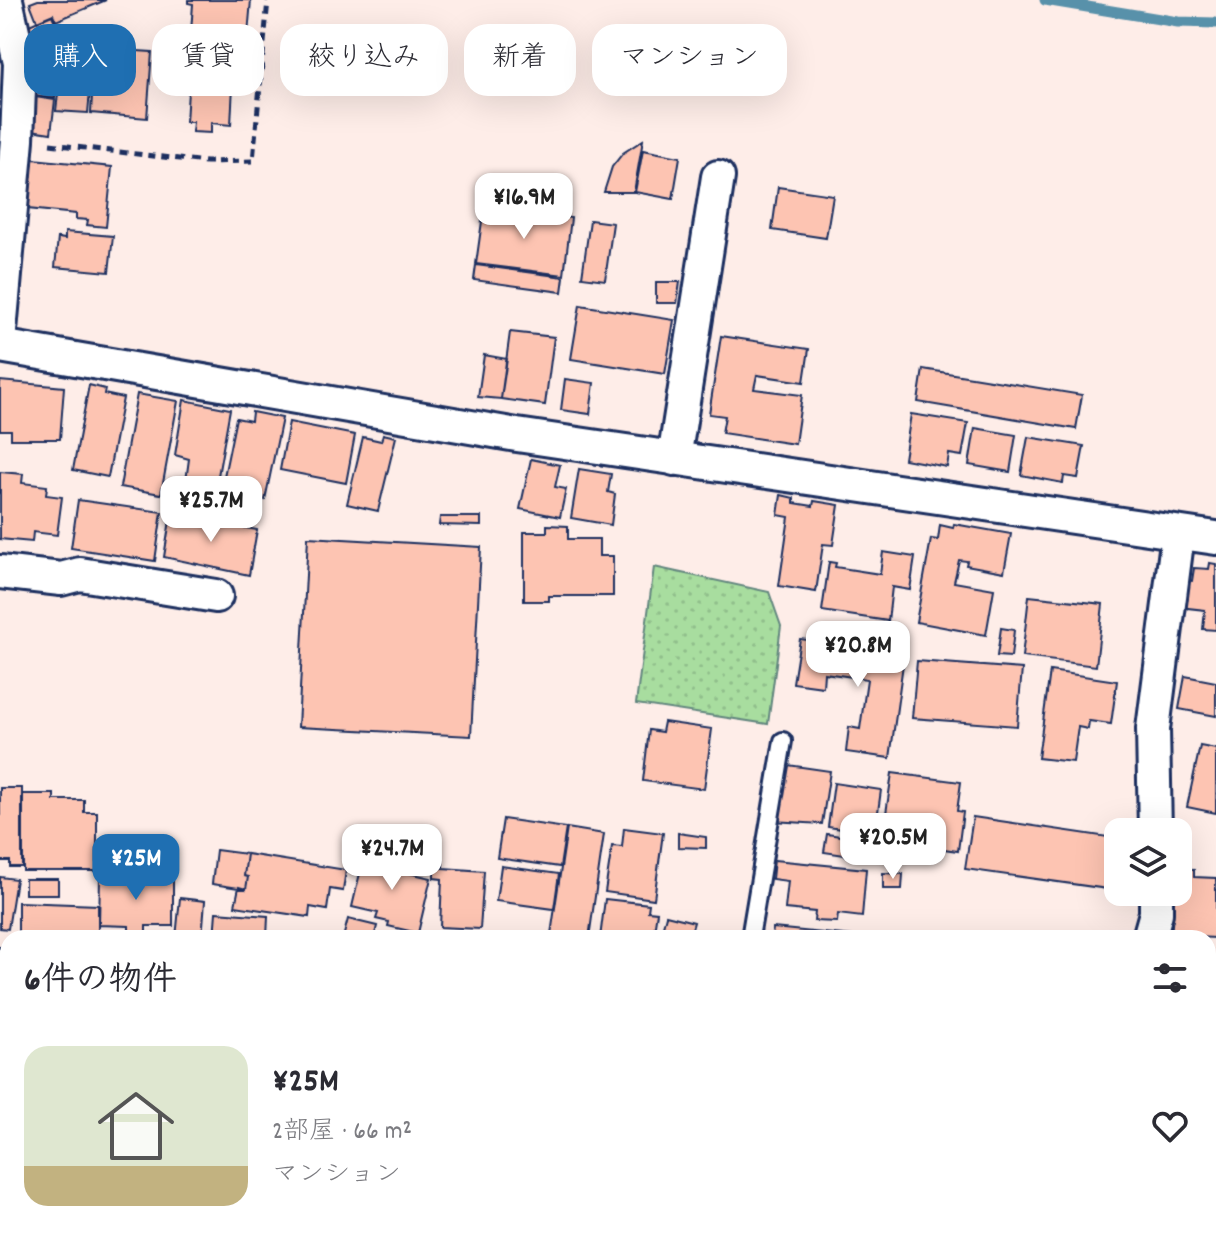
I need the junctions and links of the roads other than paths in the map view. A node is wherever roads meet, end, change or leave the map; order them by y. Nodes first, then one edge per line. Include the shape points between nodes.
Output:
1 (6, 0) edge
2 (718, 177) dead end
3 (0, 331) edge
4 (0, 346) edge
5 (674, 459) junction
6 (1178, 534) junction
7 (1216, 538) edge
8 (0, 572) edge
9 (216, 596) dead end
10 (783, 741) dead end
11 (1155, 818) edge
12 (1156, 906) edge
13 (751, 930) edge
14 (1151, 930) edge

1 - 3 street via 20,63
2 - 5 street
4 - 5 street
5 - 6 street
6 - 7 street
6 - 11 street via 1153,729
8 - 9 street via 61,579 80,574
10 - 13 lane
12 - 14 street

